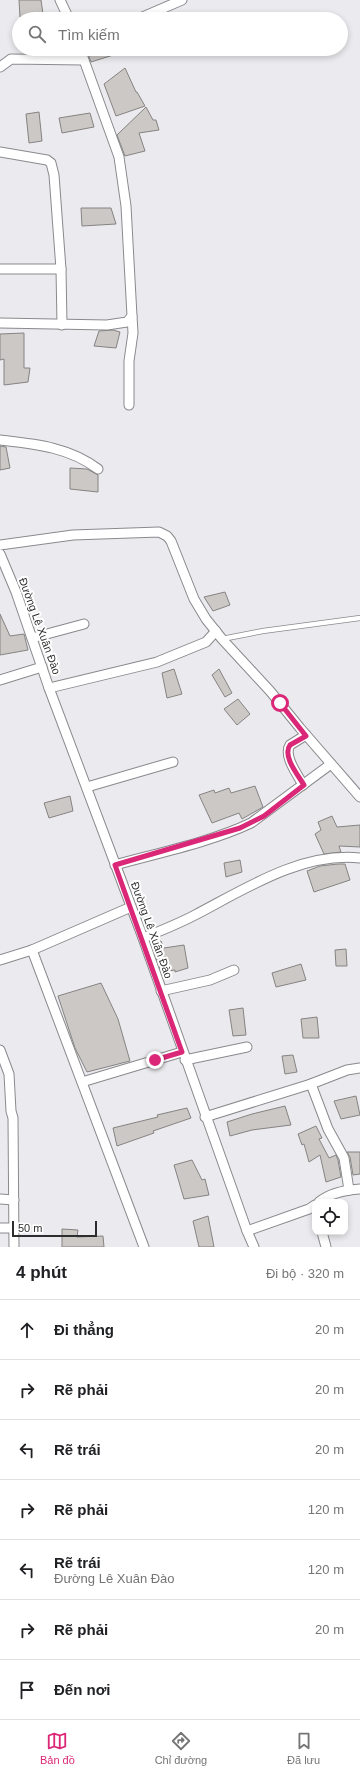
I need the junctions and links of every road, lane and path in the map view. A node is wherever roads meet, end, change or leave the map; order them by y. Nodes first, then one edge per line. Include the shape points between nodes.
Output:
1 (60, 0) edge
2 (182, 0) edge
3 (66, 12) edge
4 (154, 12) edge
5 (82, 56) edge
6 (83, 60) junction
7 (0, 67) edge
8 (0, 152) edge
9 (0, 269) edge
10 (61, 269) junction
11 (132, 316) junction
12 (0, 323) edge
13 (62, 325) junction
14 (129, 405) dead end
15 (0, 440) edge
16 (98, 469) dead end
17 (0, 545) edge
18 (0, 554) edge
19 (360, 618) edge
20 (84, 624) dead end
21 (216, 631) junction
22 (32, 638) junction
23 (222, 639) junction
24 (42, 667) junction
25 (0, 680) edge
26 (49, 688) junction
27 (306, 736) junction
28 (173, 762) dead end
29 (331, 764) junction
30 (304, 785) junction
31 (88, 788) junction
32 (360, 797) edge
33 (360, 858) edge
34 (115, 865) junction
35 (130, 907) junction
36 (143, 938) junction
37 (32, 950) junction
38 (0, 960) edge
39 (234, 970) dead end
40 (161, 991) junction
41 (247, 1047) dead end
42 (0, 1050) edge
43 (184, 1056) junction
44 (360, 1068) edge
45 (82, 1082) junction
46 (311, 1084) junction
47 (206, 1117) junction
48 (360, 1189) edge
49 (348, 1190) junction
50 (0, 1199) edge
51 (322, 1199) edge
52 (14, 1200) junction
53 (312, 1209) edge
54 (0, 1228) edge
55 (14, 1228) junction
56 (246, 1231) junction
57 (323, 1235) edge
58 (14, 1247) edge
59 (144, 1247) edge
60 (254, 1247) edge
61 (326, 1247) edge

1 - 3 street
2 - 4 street
5 - 6 street
6 - 7 street via 11,59
6 - 11 street via 119,156 126,206
8 - 10 street via 48,160 51,163
9 - 10 street
10 - 13 street
11 - 13 street via 127,322 107,325
11 - 14 street
12 - 13 street
15 - 16 street via 63,450 88,461
17 - 21 street via 73,535 163,533 171,541 194,599
18 - 22 street, Đường Lê Xuân Đào
19 - 23 lane
20 - 22 street
21 - 23 street
21 - 26 street via 206,642 157,662
22 - 24 street, Đường Lê Xuân Đào
23 - 27 street via 270,691
24 - 25 street
24 - 26 street, Đường Lê Xuân Đào
26 - 31 street, Đường Lê Xuân Đào
27 - 29 street
27 - 30 street via 290,745 287,752
28 - 31 street
29 - 30 street
29 - 32 street
30 - 34 street via 264,816 240,828
31 - 34 street, Đường Lê Xuân Đào
33 - 36 street via 310,862 289,869 250,885 194,916
34 - 35 street, Đường Lê Xuân Đào
35 - 36 street, Đường Lê Xuân Đào
35 - 37 street
36 - 40 street, Đường Lê Xuân Đào
37 - 38 street
37 - 45 street
39 - 40 street via 210,980
40 - 43 street, Đường Lê Xuân Đào
41 - 43 street
42 - 52 street via 8,1074 13,1118
43 - 45 street
43 - 47 street, Đường Lê Xuân Đào
44 - 46 street via 347,1070
45 - 59 street
46 - 47 street
46 - 49 street via 328,1129 344,1158
47 - 56 street, Đường Lê Xuân Đào
48 - 49 street
49 - 51 street
50 - 52 street
52 - 55 street
53 - 56 street
54 - 55 street
55 - 58 street
56 - 60 street, Đường Lê Xuân Đào
57 - 61 street

